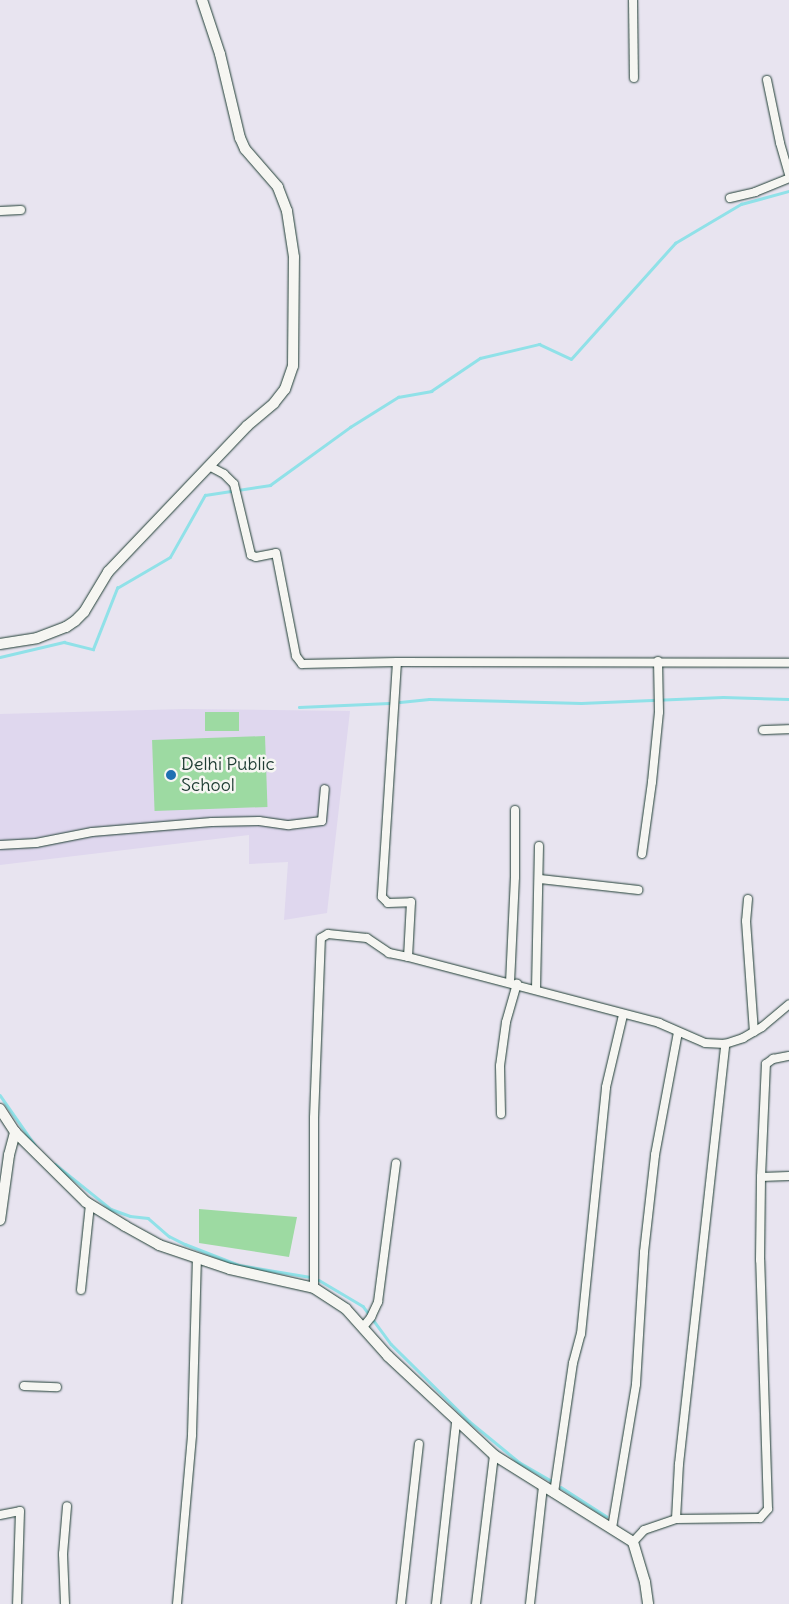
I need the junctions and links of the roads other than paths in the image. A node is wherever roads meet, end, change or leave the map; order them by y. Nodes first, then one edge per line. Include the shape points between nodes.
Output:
1 (202, 0) edge
2 (633, 0) edge
3 (634, 78) dead end
4 (767, 80) dead end
5 (789, 176) edge
6 (730, 198) dead end
7 (0, 210) edge
8 (21, 210) dead end
9 (209, 466) junction
10 (0, 644) edge
11 (658, 661) junction
12 (397, 662) junction
13 (789, 663) edge
14 (789, 729) edge
15 (763, 730) dead end
16 (325, 789) dead end
17 (515, 810) dead end
18 (0, 845) edge
19 (539, 846) dead end
20 (642, 854) dead end
21 (540, 879) junction
22 (638, 890) dead end
23 (748, 899) dead end
24 (408, 957) junction
25 (514, 983) junction
26 (536, 989) junction
27 (789, 1004) edge
28 (623, 1015) junction
29 (678, 1032) junction
30 (754, 1032) junction
31 (725, 1044) junction
32 (789, 1056) edge
33 (0, 1109) edge
34 (501, 1114) dead end
35 (15, 1132) junction
36 (396, 1163) dead end
37 (789, 1176) edge
38 (761, 1177) junction
39 (90, 1205) junction
40 (0, 1220) edge
41 (197, 1258) junction
42 (314, 1288) junction
43 (81, 1290) dead end
44 (363, 1327) junction
45 (24, 1386) dead end
46 (57, 1387) dead end
47 (456, 1422) junction
48 (419, 1444) dead end
49 (494, 1455) junction
50 (543, 1487) junction
51 (554, 1493) junction
52 (67, 1506) dead end
53 (0, 1515) edge
54 (676, 1519) junction
55 (612, 1528) junction
56 (633, 1542) junction
57 (17, 1604) edge
58 (65, 1604) edge
59 (177, 1604) edge
60 (401, 1604) edge
61 (436, 1604) edge
62 (476, 1604) edge
63 (530, 1604) edge
64 (648, 1604) edge

1 - 9 street via 220,54 240,138 245,149 281,192 294,257 293,366 285,389
2 - 3 street
4 - 5 street
5 - 6 street via 755,192
7 - 8 street
9 - 10 street via 108,572 75,621 36,638
9 - 12 street via 234,484 250,553 256,557 276,553 298,661 302,664
11 - 12 street
11 - 13 street
11 - 20 street via 659,712
12 - 24 street via 382,897 388,903 411,902
14 - 15 street
16 - 18 street via 322,821 289,825 212,822 92,832
17 - 25 street
19 - 21 street
21 - 22 street
21 - 26 street
23 - 30 street via 746,921
24 - 25 street
24 - 42 street via 389,953 367,938 328,934 321,938 314,1118
25 - 26 street
25 - 34 street via 500,1066
26 - 28 street
27 - 30 street
28 - 29 street via 659,1023
28 - 51 street via 606,1087 581,1334 573,1363
29 - 31 street via 705,1043
29 - 55 street via 655,1155 644,1252 636,1384
30 - 31 street
31 - 54 street via 681,1445
32 - 38 street via 766,1064
33 - 35 street
35 - 39 street
35 - 40 street
36 - 44 street via 378,1302
37 - 38 street
38 - 54 street via 760,1260 768,1509 760,1518
39 - 41 street via 160,1245
39 - 43 street
41 - 42 street
41 - 59 street via 192,1435
42 - 44 street via 346,1309
44 - 47 street
45 - 46 street
47 - 49 street
47 - 61 street
48 - 60 street
49 - 50 street
49 - 62 street
50 - 51 street
50 - 63 street
51 - 55 street
52 - 58 street via 62,1554
53 - 57 street via 20,1511
54 - 56 street via 644,1530
55 - 56 street
56 - 64 street

